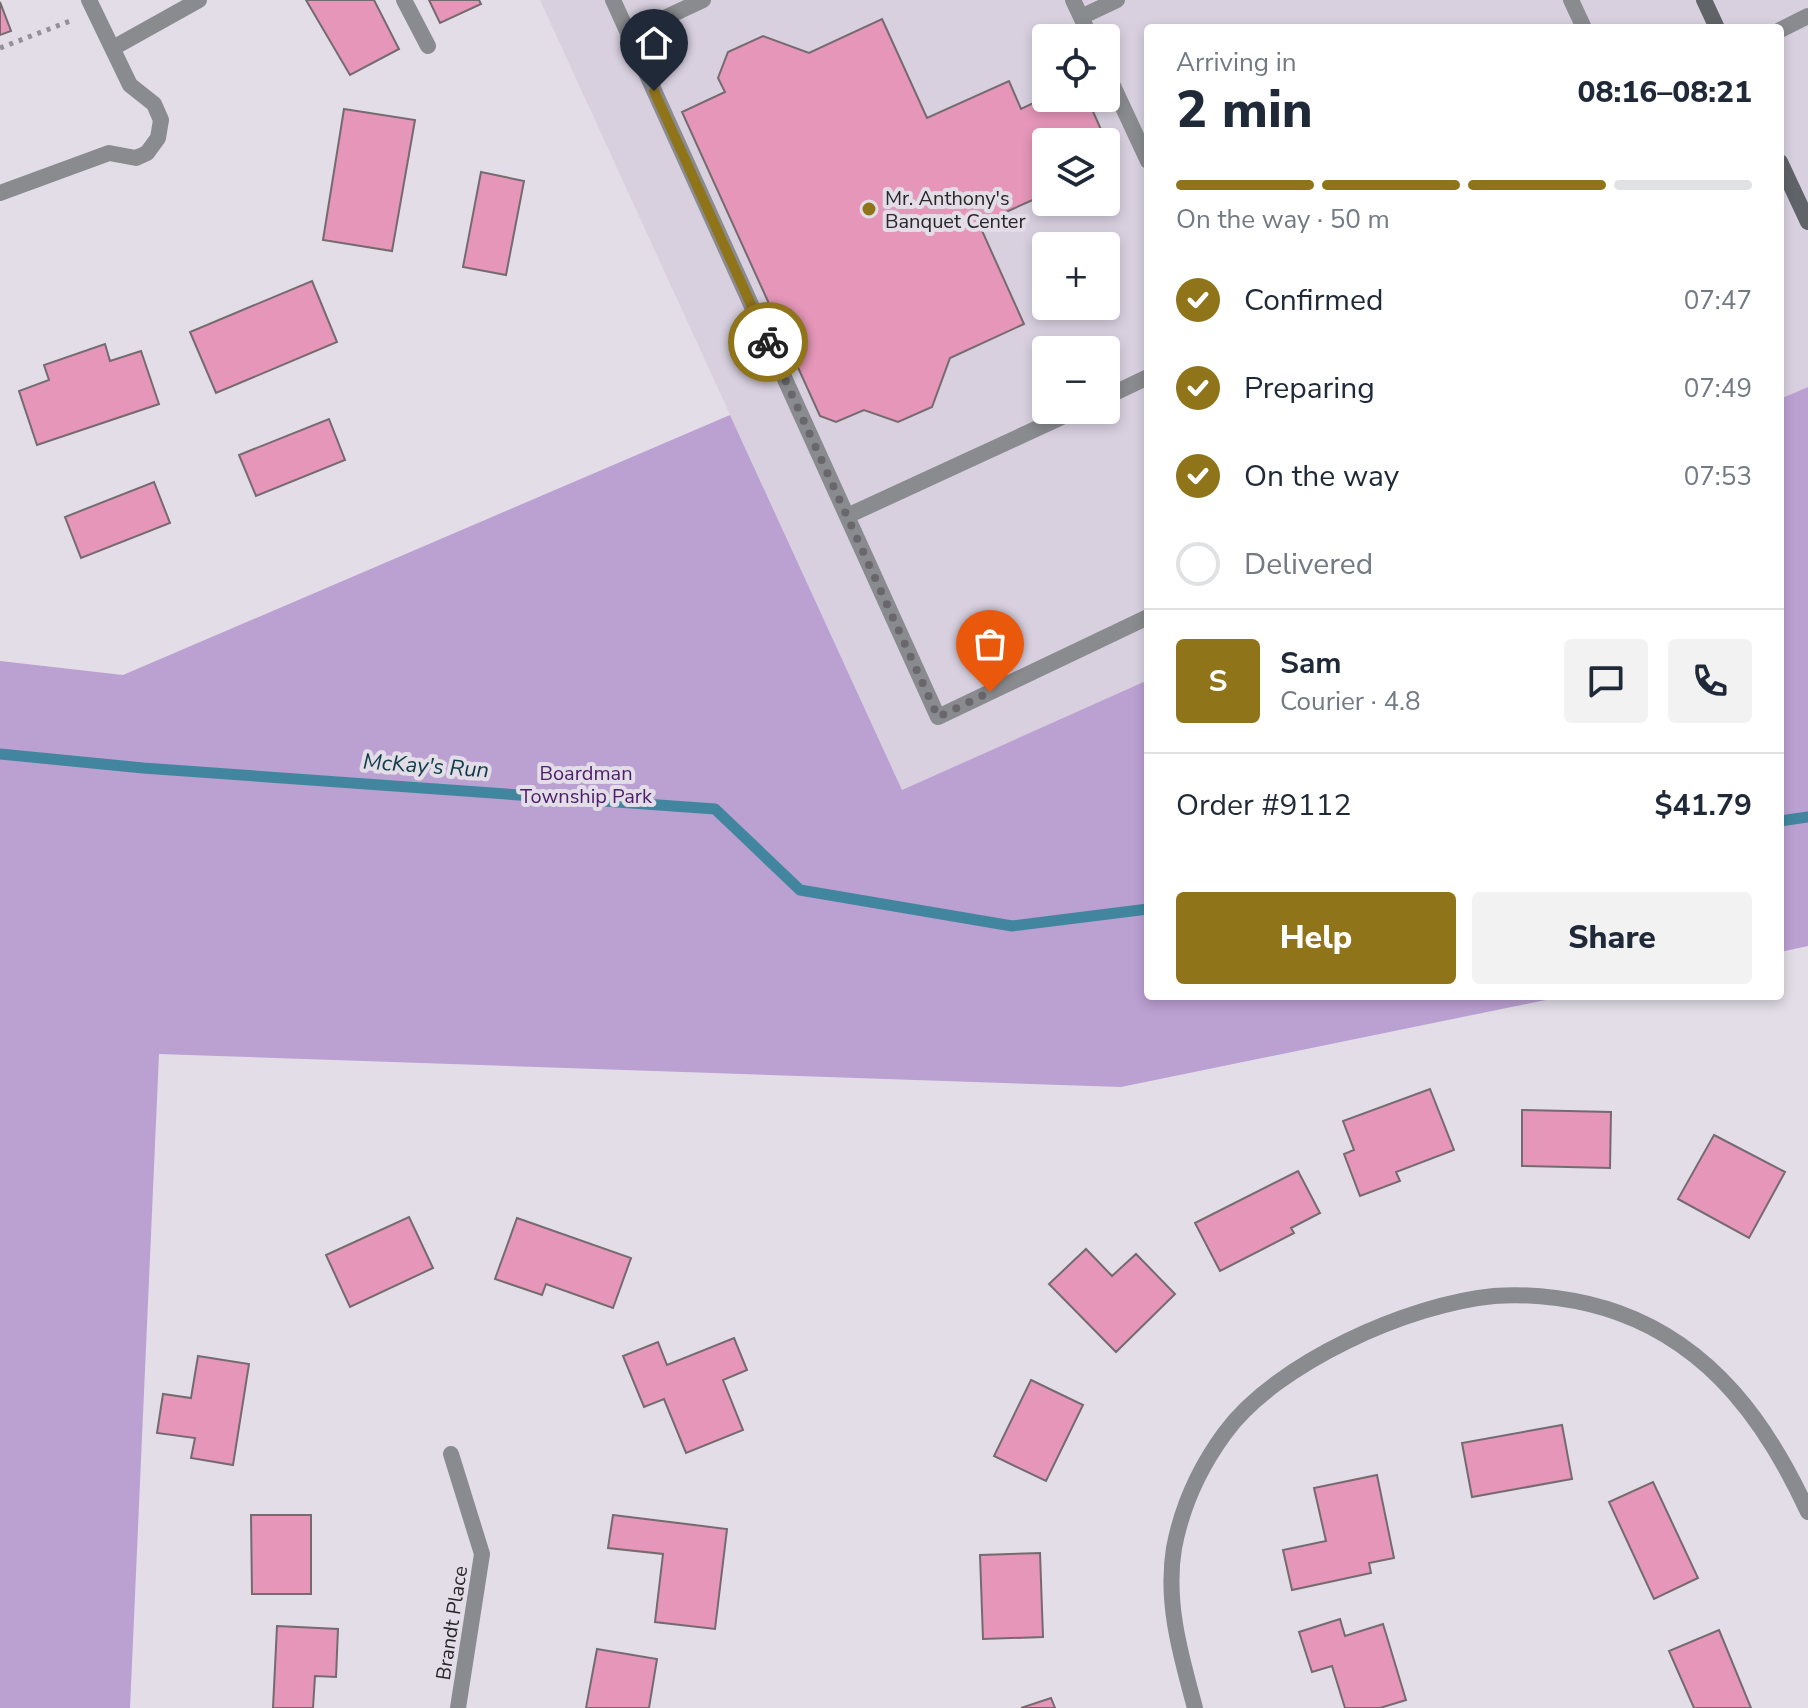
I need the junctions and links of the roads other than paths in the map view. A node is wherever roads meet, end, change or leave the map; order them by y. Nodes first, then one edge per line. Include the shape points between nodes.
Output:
1 (89, 0) edge
2 (199, 0) edge
3 (404, 0) edge
4 (613, 0) edge
5 (703, 0) edge
6 (1073, 0) edge
7 (1117, 0) edge
8 (1571, 0) edge
9 (1704, 0) edge
10 (1808, 16) edge
11 (1081, 17) junction
12 (1084, 24) edge
13 (1582, 24) edge
14 (1715, 24) edge
15 (1784, 28) edge
16 (628, 35) junction
17 (428, 46) dead end
18 (113, 48) junction
19 (1120, 101) edge
20 (1144, 152) edge
21 (1784, 171) edge
22 (0, 193) edge
23 (1808, 222) edge
24 (1144, 379) edge
25 (1120, 390) edge
26 (1047, 424) edge
27 (847, 516) junction
28 (1144, 619) edge
29 (451, 1454) dead end
30 (1808, 1512) edge
31 (458, 1708) edge
32 (1195, 1708) edge

1 - 18 street
2 - 18 street
3 - 17 street
4 - 16 street
5 - 16 street
6 - 11 street
7 - 11 street
8 - 13 street
9 - 14 main road
10 - 15 street
11 - 12 street
16 - 27 street
18 - 22 street via 130,85 154,104 161,120 153,145 136,158 109,153
19 - 20 street
21 - 23 main road
24 - 25 street
26 - 27 street
27 - 28 street via 938,717
29 - 31 street, Brandt Place via 482,1554
30 - 32 street via 1773,1442 1736,1391 1655,1329 1617,1312 1555,1297 1495,1296 1426,1311 1354,1339 1264,1392 1226,1431 1192,1487 1174,1548 1171,1604

